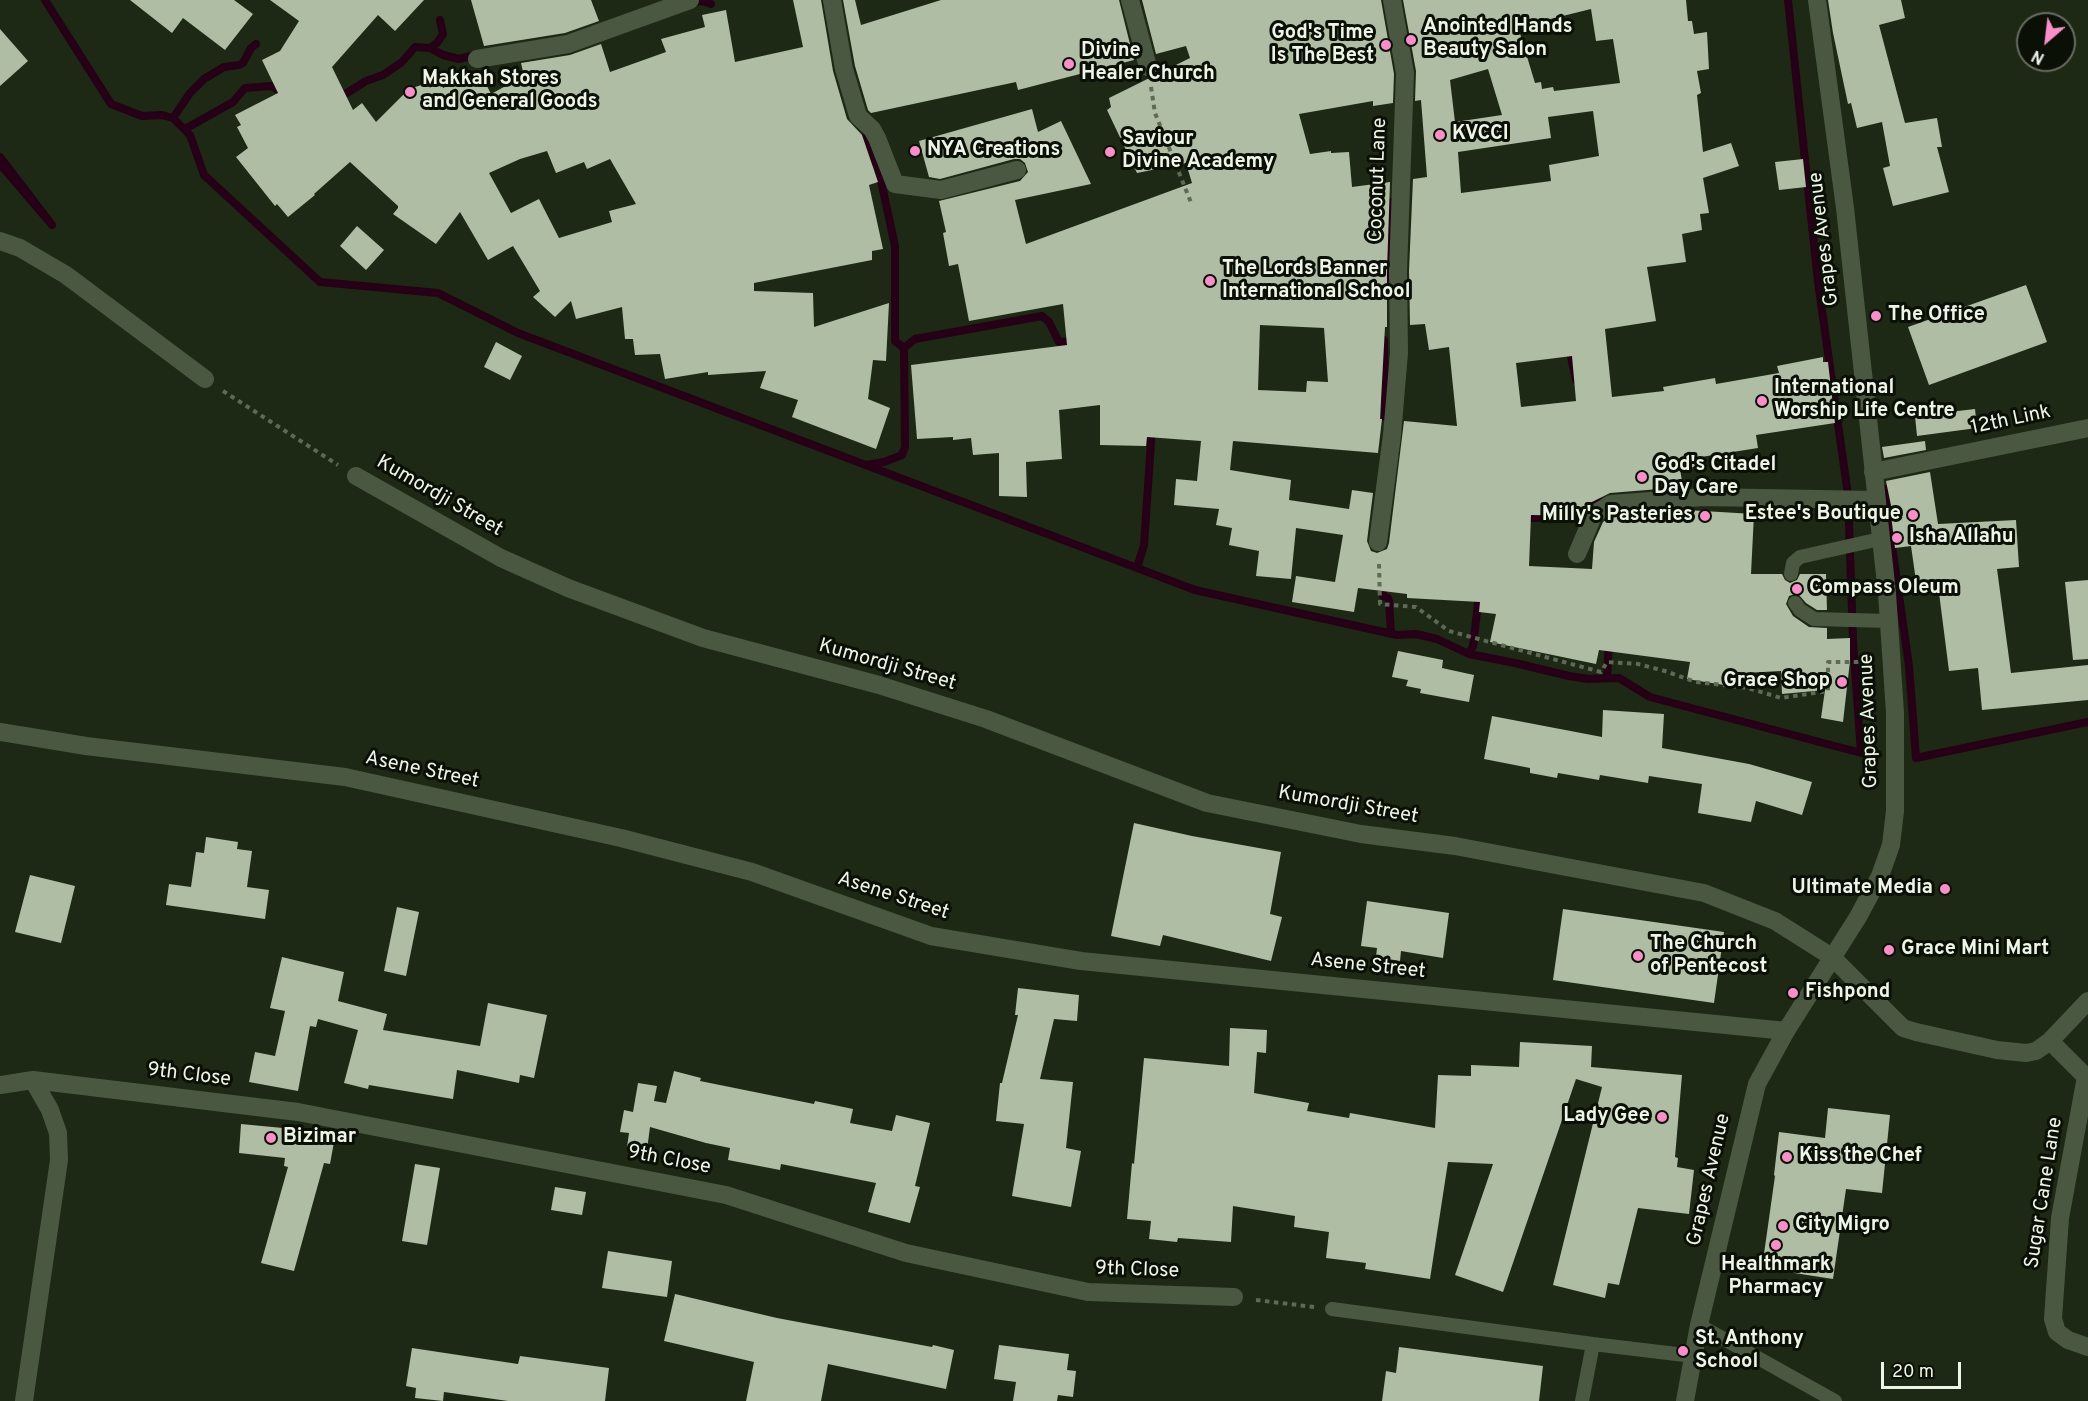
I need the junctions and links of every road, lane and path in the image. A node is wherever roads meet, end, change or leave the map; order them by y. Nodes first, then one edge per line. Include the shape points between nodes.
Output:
1 (690, 0) edge
2 (832, 0) edge
3 (1130, 0) edge
4 (1392, 0) edge
5 (1817, 0) edge
6 (477, 59) dead end
7 (1148, 67) joint
8 (1017, 170) dead end
9 (1192, 205) dead end
10 (0, 241) edge
11 (205, 379) joint
12 (2088, 428) edge
13 (1873, 472) junction
14 (356, 476) joint
15 (1876, 500) junction
16 (1880, 539) junction
17 (1378, 542) joint
18 (1577, 554) dead end
19 (1791, 574) dead end
20 (1795, 603) dead end
21 (1889, 621) junction
22 (1892, 662) junction
23 (0, 732) edge
24 (1832, 957) junction
25 (2088, 1001) edge
26 (1786, 1031) junction
27 (2049, 1041) junction
28 (2087, 1077) edge
29 (33, 1080) junction
30 (0, 1085) edge
31 (1234, 1298) joint
32 (1332, 1309) joint
33 (1699, 1325) junction
34 (1593, 1344) junction
35 (2088, 1347) edge
36 (1693, 1356) junction
37 (24, 1401) edge
38 (1582, 1401) edge
39 (1685, 1401) edge
40 (1835, 1401) edge

1 - 6 street via 568,44
2 - 8 street via 844,69 858,116 877,138 895,184 941,190
3 - 7 street
4 - 17 street, Coconut Lane via 1406,73 1398,271 1400,353
5 - 13 street, Grapes Avenue via 1845,208
7 - 9 path via 1155,113
10 - 11 street via 66,275
11 - 14 path, Kumordji Street
12 - 13 street, 12th Link
13 - 15 street, Grapes Avenue
14 - 24 street, Kumordji Street via 501,558 568,588 703,638 879,685 986,719 1207,803 1361,834 1455,846 1704,893 1775,921
15 - 16 street, Grapes Avenue
15 - 18 street via 1704,497 1611,504 1594,514
16 - 19 lane via 1800,557 1793,563
16 - 21 street, Grapes Avenue
17 - 22 path via 1380,604 1416,607 1449,631 1601,672 1607,662 1638,664 1683,679 1748,688 1781,698 1828,691 1828,662
20 - 21 lane via 1815,618
21 - 22 street, Grapes Avenue
22 - 24 street, Grapes Avenue via 1895,812 1891,845 1880,876
23 - 26 street, Asene Street via 345,777 621,838 752,872 931,936 1081,961
24 - 26 street, Grapes Avenue
24 - 27 street, Kumordji Street via 1904,1028 2012,1052 2036,1051
25 - 27 street
26 - 33 street, Grapes Avenue via 1757,1084
27 - 28 street, Sugar Cane Lane
28 - 35 street, Sugar Cane Lane via 2060,1218 2053,1318 2057,1332
29 - 30 street, 9th Close
29 - 31 street, 9th Close via 298,1112 726,1195 906,1253 1088,1292
29 - 37 street via 58,1133 59,1160
31 - 32 path
32 - 34 lane
33 - 36 street, Grapes Avenue
33 - 40 lane
34 - 36 lane
34 - 38 lane
36 - 39 street, Grapes Avenue

